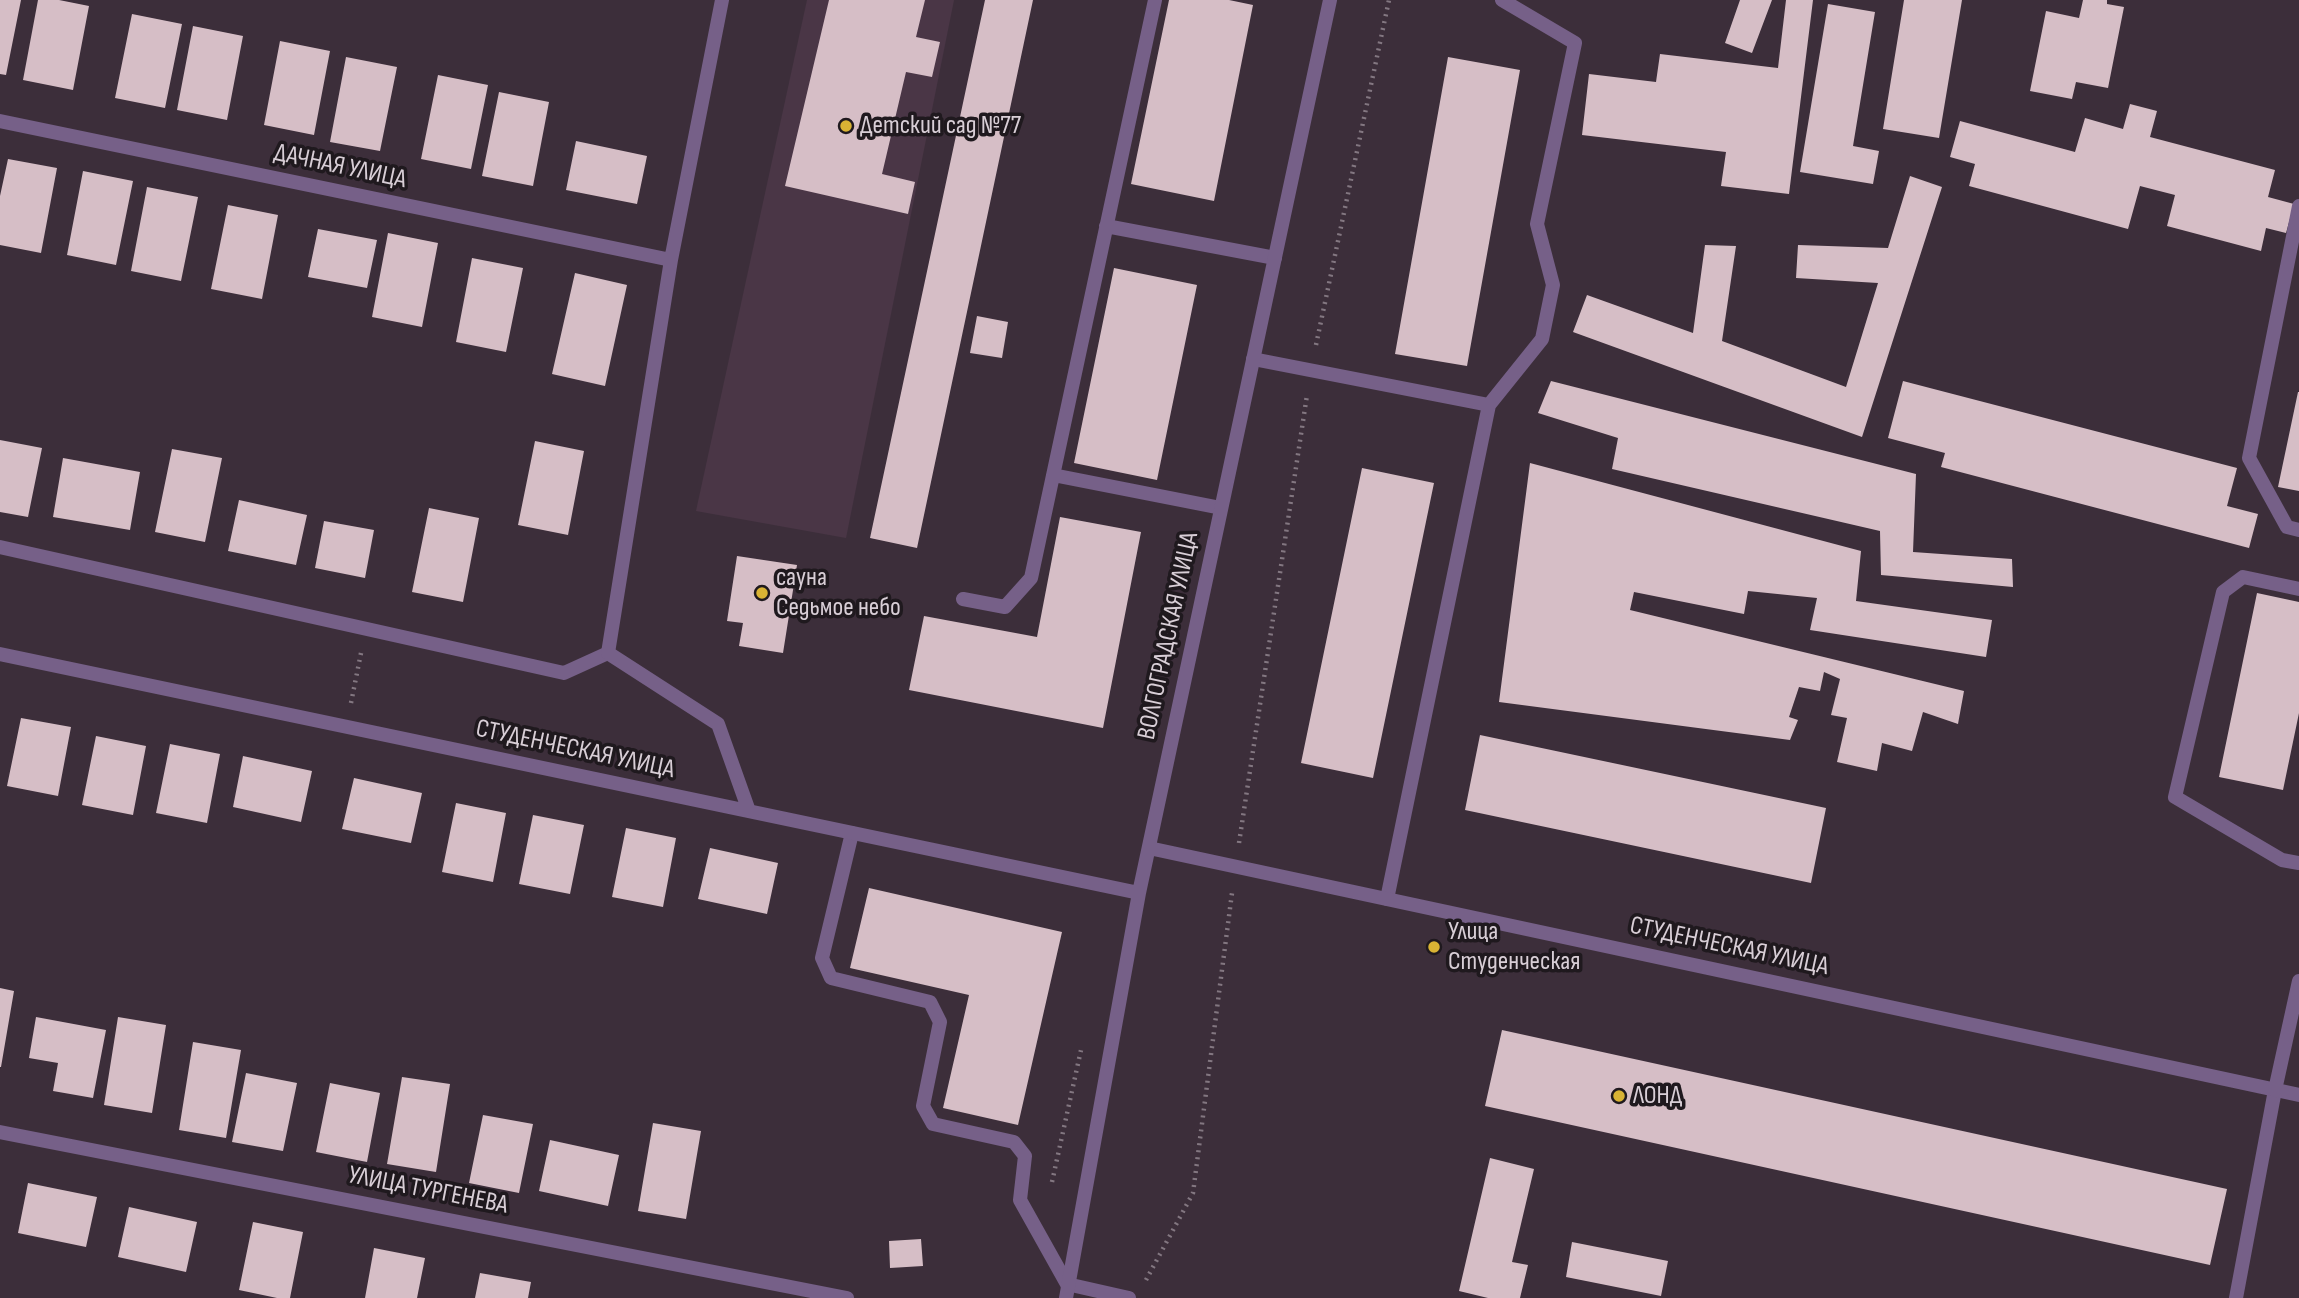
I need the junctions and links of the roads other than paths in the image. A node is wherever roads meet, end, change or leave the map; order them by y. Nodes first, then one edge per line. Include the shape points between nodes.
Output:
1 (722, 0) edge
2 (1155, 0) edge
3 (1330, 0) edge
4 (1502, 0) edge
5 (0, 121) edge
6 (2298, 213) edge
7 (1107, 226) junction
8 (1275, 258) junction
9 (671, 260) junction
10 (2293, 268) edge
11 (1253, 359) junction
12 (1489, 405) junction
13 (1053, 475) junction
14 (1221, 508) junction
15 (2299, 530) edge
16 (0, 547) edge
17 (2299, 589) edge
18 (963, 599) dead end
19 (608, 653) junction
20 (0, 654) edge
21 (749, 811) junction
22 (852, 833) junction
23 (1149, 848) junction
24 (2299, 863) edge
25 (1139, 893) junction
26 (1387, 899) junction
27 (2299, 981) edge
28 (2275, 1090) junction
29 (2299, 1095) edge
30 (0, 1132) edge
31 (1066, 1291) edge
32 (847, 1298) edge
33 (1057, 1298) edge
34 (1129, 1298) edge
35 (2236, 1298) edge

1 - 9 street
2 - 7 street
3 - 8 street, ВОЛГОГРАДСКАЯ УЛИЦА
4 - 12 street via 1575,43 1537,224 1553,285 1542,339
5 - 9 street, ДАЧНАЯ УЛИЦА
6 - 10 street
7 - 8 street
7 - 13 street
8 - 11 street, ВОЛГОГРАДСКАЯ УЛИЦА
9 - 19 street
10 - 15 street via 2249,458 2287,527
11 - 12 street
11 - 14 street, ВОЛГОГРАДСКАЯ УЛИЦА
12 - 26 street
13 - 14 street
13 - 18 street via 1031,578 1005,607
14 - 23 street, ВОЛГОГРАДСКАЯ УЛИЦА
16 - 19 street via 564,673
17 - 24 street via 2243,577 2223,592 2175,797 2282,860
19 - 21 street via 718,724
20 - 21 street, СТУДЕНЧЕСКАЯ УЛИЦА
21 - 22 street, СТУДЕНЧЕСКАЯ УЛИЦА
22 - 25 street, СТУДЕНЧЕСКАЯ УЛИЦА
22 - 31 street via 822,958 831,978 930,1002 940,1022 923,1106 933,1124 1014,1142 1025,1156 1020,1200
23 - 25 street, ВОЛГОГРАДСКАЯ УЛИЦА
23 - 26 street, СТУДЕНЧЕСКАЯ УЛИЦА
25 - 31 street, ВОЛГОГРАДСКАЯ УЛИЦА
26 - 28 street, СТУДЕНЧЕСКАЯ УЛИЦА
27 - 28 street
28 - 29 street, СТУДЕНЧЕСКАЯ УЛИЦА
28 - 35 street
30 - 32 street, УЛИЦА ТУРГЕНЕВА
31 - 33 street, ВОЛГОГРАДСКАЯ УЛИЦА
31 - 34 street

